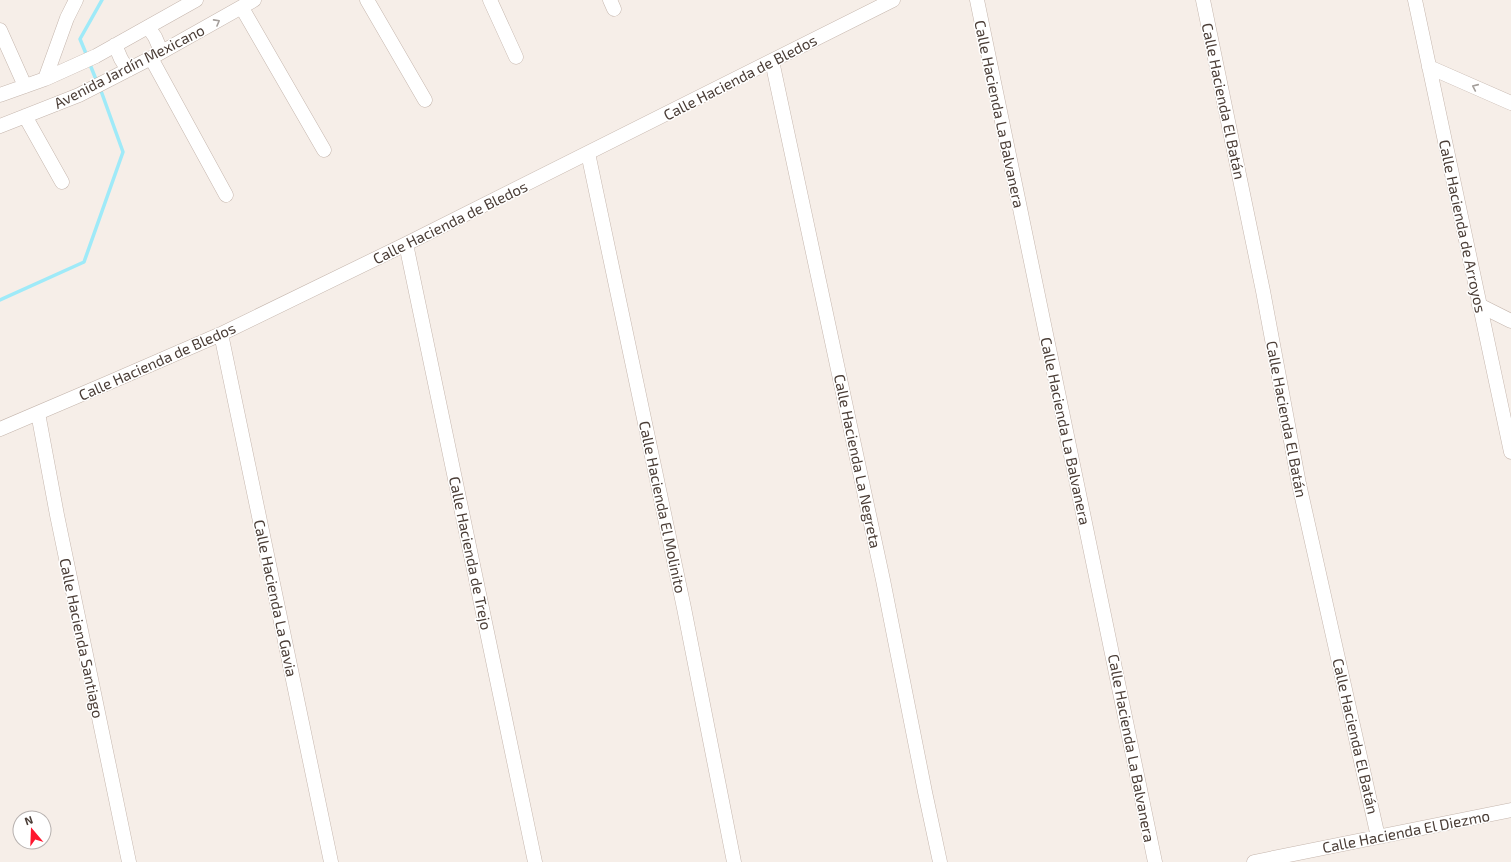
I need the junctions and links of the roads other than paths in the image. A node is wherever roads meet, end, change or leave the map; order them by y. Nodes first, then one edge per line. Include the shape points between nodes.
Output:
1 (76, 0) edge
2 (196, 0) edge
3 (254, 0) edge
4 (367, 0) edge
5 (490, 0) edge
6 (893, 0) edge
7 (977, 0) edge
8 (1203, 0) edge
9 (1415, 0) edge
10 (242, 8) junction
11 (148, 27) junction
12 (0, 30) edge
13 (115, 45) junction
14 (156, 55) junction
15 (516, 57) dead end
16 (772, 61) junction
17 (1429, 67) junction
18 (128, 70) junction
19 (45, 79) junction
20 (25, 86) junction
21 (0, 95) edge
22 (425, 100) dead end
23 (1511, 103) edge
24 (25, 116) junction
25 (0, 126) edge
26 (324, 150) dead end
27 (588, 153) junction
28 (62, 182) dead end
29 (226, 194) dead end
30 (406, 244) junction
31 (1479, 305) junction
32 (1511, 321) edge
33 (220, 334) junction
34 (38, 413) junction
35 (0, 429) edge
36 (1511, 452) edge
37 (1511, 810) edge
38 (1378, 837) junction
39 (129, 862) edge
40 (331, 862) edge
41 (535, 862) edge
42 (734, 862) edge
43 (940, 862) edge
44 (1155, 862) edge
45 (1254, 862) edge

1 - 19 street
2 - 11 street, Avenida Jardín Mexicano
3 - 10 street, Avenida Jardín Mexicano
4 - 22 street
5 - 15 street
6 - 16 street, Calle Hacienda de Bledos
7 - 44 street, Calle Hacienda La Balvanera
8 - 38 street, Calle Hacienda El Batán via 1263,291 1299,484
9 - 17 street, Calle Hacienda de Arroyos
14 -> 10 street, Avenida Jardín Mexicano
10 - 26 street
11 - 13 street, Avenida Jardín Mexicano
11 - 14 street via 155,37
12 - 20 street
13 - 18 street
13 - 19 street, Avenida Jardín Mexicano
14 - 18 street, Avenida Jardín Mexicano
14 - 29 street
16 - 27 street, Calle Hacienda de Bledos
16 - 43 street, Calle Hacienda La Negreta via 884,580
23 -> 17 street
17 - 31 street, Calle Hacienda de Arroyos
18 - 24 street, Avenida Jardín Mexicano via 79,95
19 - 20 street, Avenida Jardín Mexicano
20 - 21 street, Avenida Jardín Mexicano
24 - 25 street, Avenida Jardín Mexicano
24 - 28 street
27 - 30 street, Calle Hacienda de Bledos
27 - 42 street, Calle Hacienda El Molinito via 684,608
30 - 33 street, Calle Hacienda de Bledos
30 - 41 street, Calle Hacienda de Trejo
31 - 32 street
31 - 36 street, Calle Hacienda de Arroyos
33 - 34 street, Calle Hacienda de Bledos
33 - 40 street, Calle Hacienda La Gavia
34 - 35 street, Calle Hacienda de Bledos
34 - 39 street, Calle Hacienda Santiago
37 - 38 street, Calle Hacienda El Diezmo
38 - 45 street, Calle Hacienda El Diezmo

